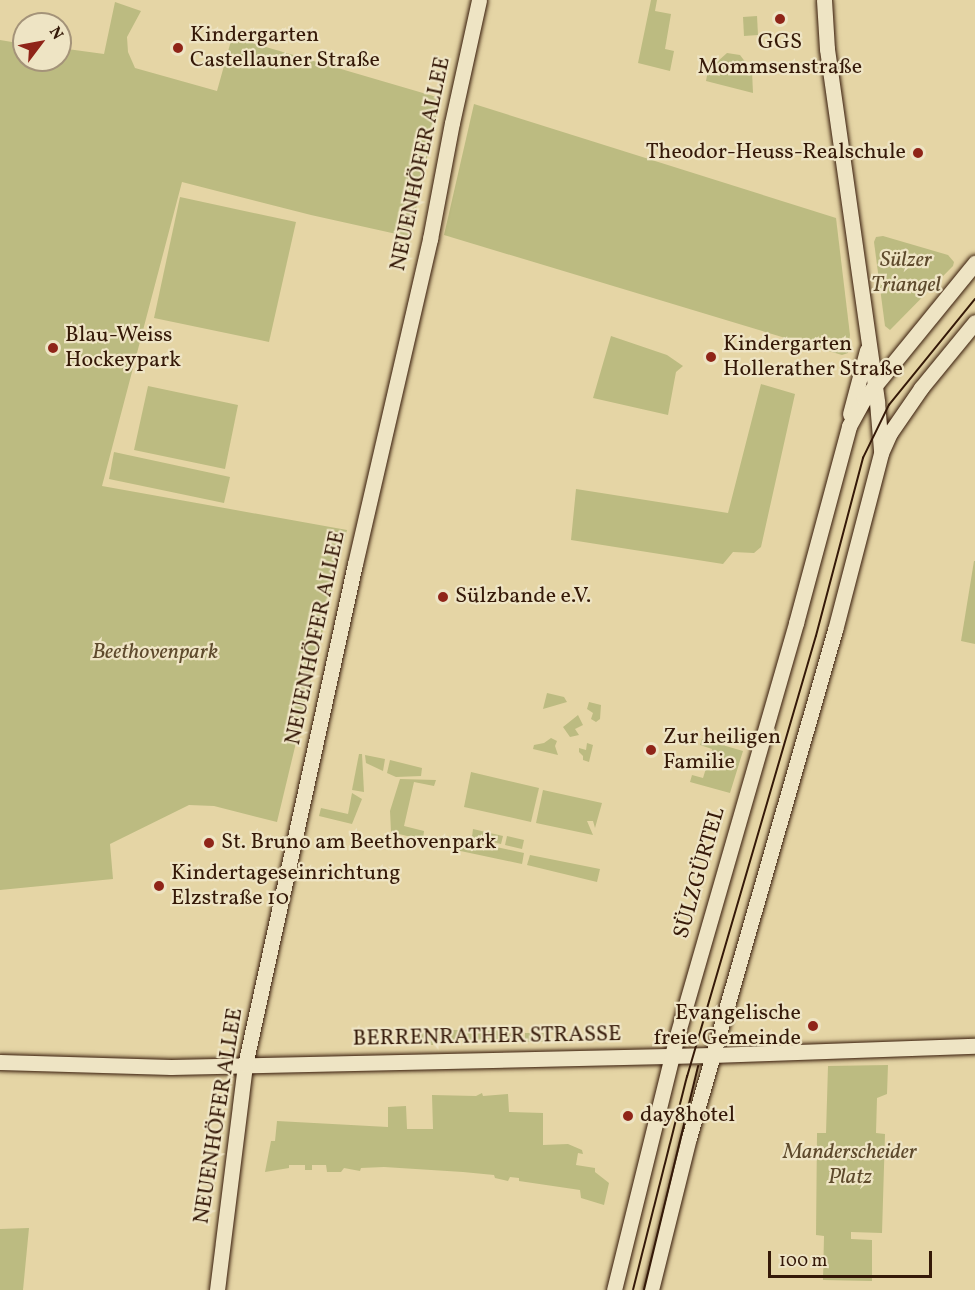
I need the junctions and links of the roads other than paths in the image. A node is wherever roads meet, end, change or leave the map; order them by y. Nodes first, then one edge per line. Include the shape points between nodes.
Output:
1 (479, 0) edge
2 (824, 0) edge
3 (975, 263) edge
4 (975, 322) edge
5 (869, 349) junction
6 (896, 359) junction
7 (875, 385) junction
8 (878, 418) junction
9 (852, 420) junction
10 (881, 453) junction
11 (975, 1046) edge
12 (672, 1055) junction
13 (712, 1055) junction
14 (0, 1062) edge
15 (245, 1065) junction
16 (217, 1290) edge
17 (614, 1290) edge
18 (651, 1290) edge

1 - 15 street, NEUENHÖFER ALLEE via 430,239
2 - 5 street
3 - 6 street, SÜLZGÜRTEL
4 - 10 street via 921,388
5 - 6 street via 878,360
5 - 7 street
5 - 9 street via 850,411
6 - 7 street, SÜLZGÜRTEL
7 - 8 street
7 - 9 street, SÜLZGÜRTEL
8 - 9 street via 864,410
8 - 10 street
9 - 12 street, SÜLZGÜRTEL
10 - 13 street via 832,640
11 - 13 street, BERRENRATHER STRASSE
12 - 13 street, BERRENRATHER STRASSE
12 - 15 street, BERRENRATHER STRASSE
12 - 17 street, SÜLZGÜRTEL
13 - 18 street
14 - 15 street, BERRENRATHER STRASSE via 151,1067
15 - 16 street, NEUENHÖFER ALLEE

